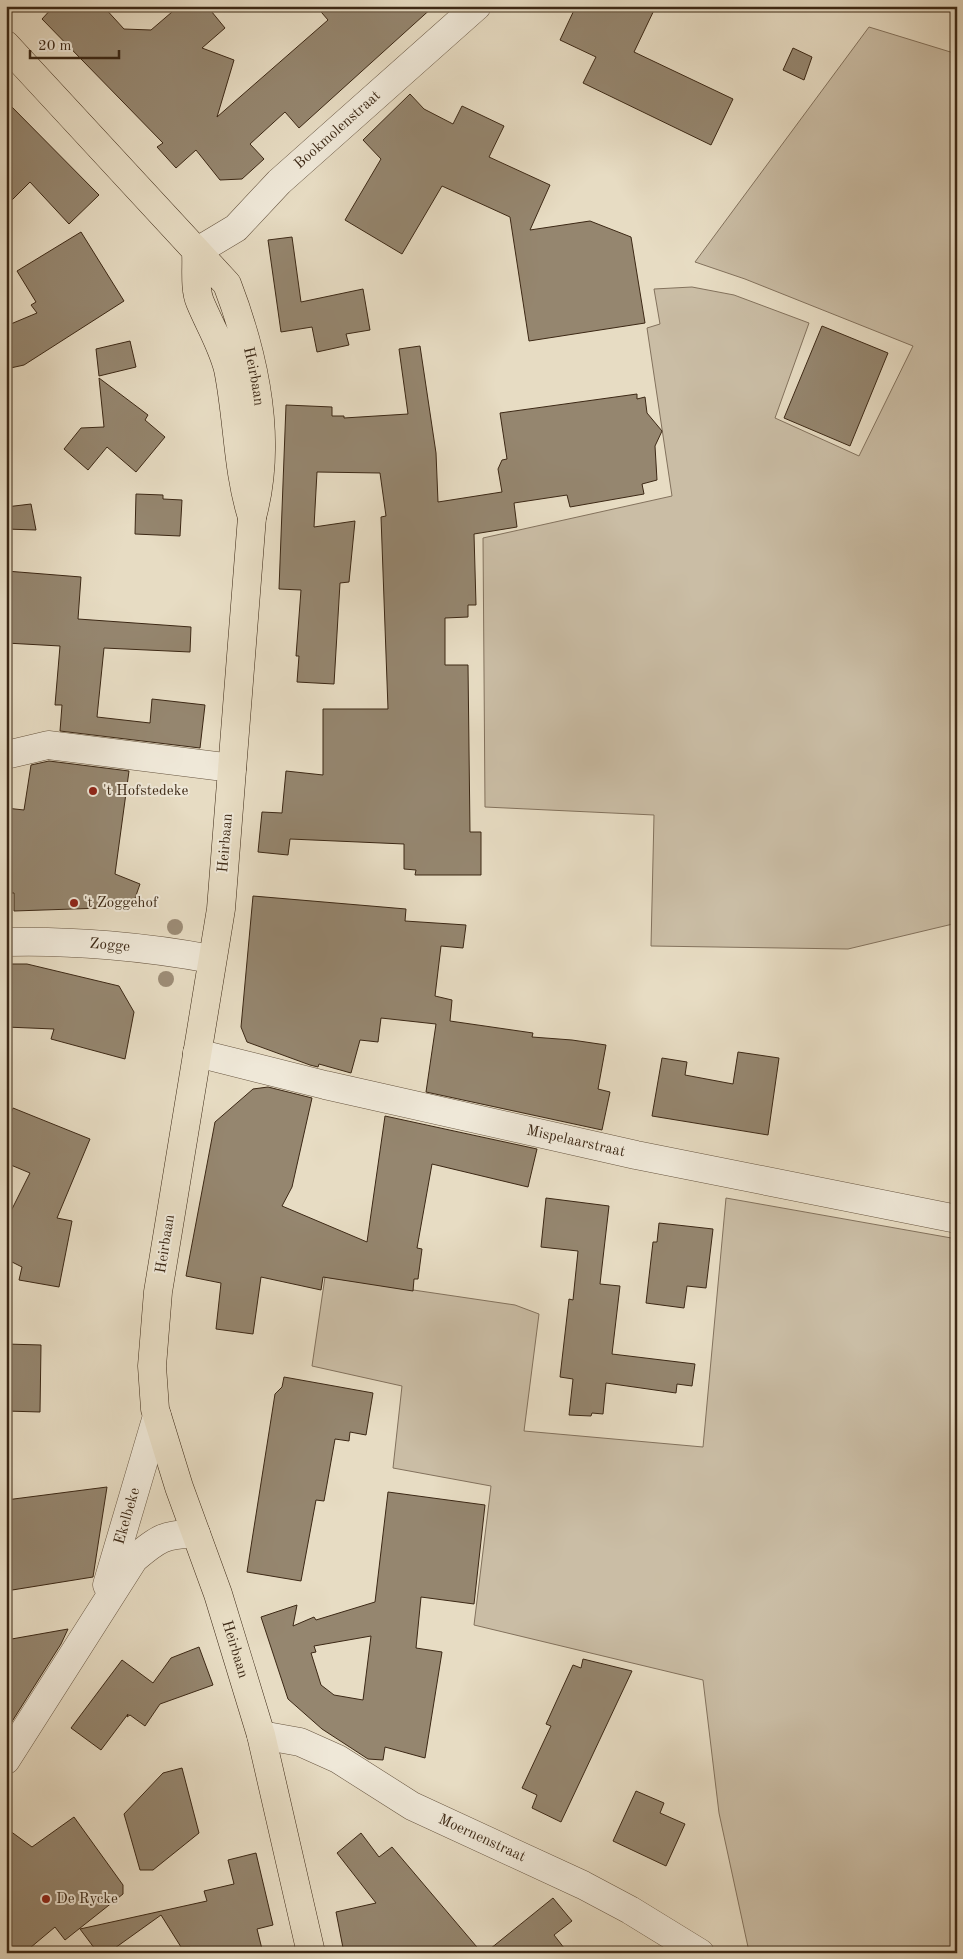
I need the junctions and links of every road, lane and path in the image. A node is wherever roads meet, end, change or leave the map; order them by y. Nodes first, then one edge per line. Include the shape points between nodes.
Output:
1 (477, 6) edge
2 (6, 46) edge
3 (196, 252) junction
4 (6, 754) edge
5 (232, 768) junction
6 (6, 942) edge
7 (211, 959) junction
8 (197, 1053) junction
9 (957, 1218) edge
10 (158, 1416) junction
11 (196, 1534) junction
12 (98, 1615) junction
13 (261, 1735) junction
14 (6, 1760) edge
15 (311, 1953) edge
16 (700, 1953) edge

1 - 3 street, Bookmolenstraat via 279,182 236,228
2 - 3 main road
3 - 5 main road, Heirbaan via 199,300 227,367 244,491 252,517
4 - 5 street via 48,744
5 - 7 main road, Heirbaan via 221,909
6 - 7 street, Zogge via 44,941
7 - 8 main road, Heirbaan
8 - 9 street, Mispelaarstraat via 636,1155
8 - 10 main road, Heirbaan via 158,1292 152,1366
10 - 11 main road, Heirbaan
10 - 12 street, Ekelbeke
11 - 12 street, Ekelbeke via 173,1533 150,1544 134,1558
11 - 13 main road, Heirbaan
12 - 14 street, Ekelbeke
13 - 15 main road, Heirbaan
13 - 16 street, Moernenstraat via 300,1742 338,1759 412,1806 583,1885

